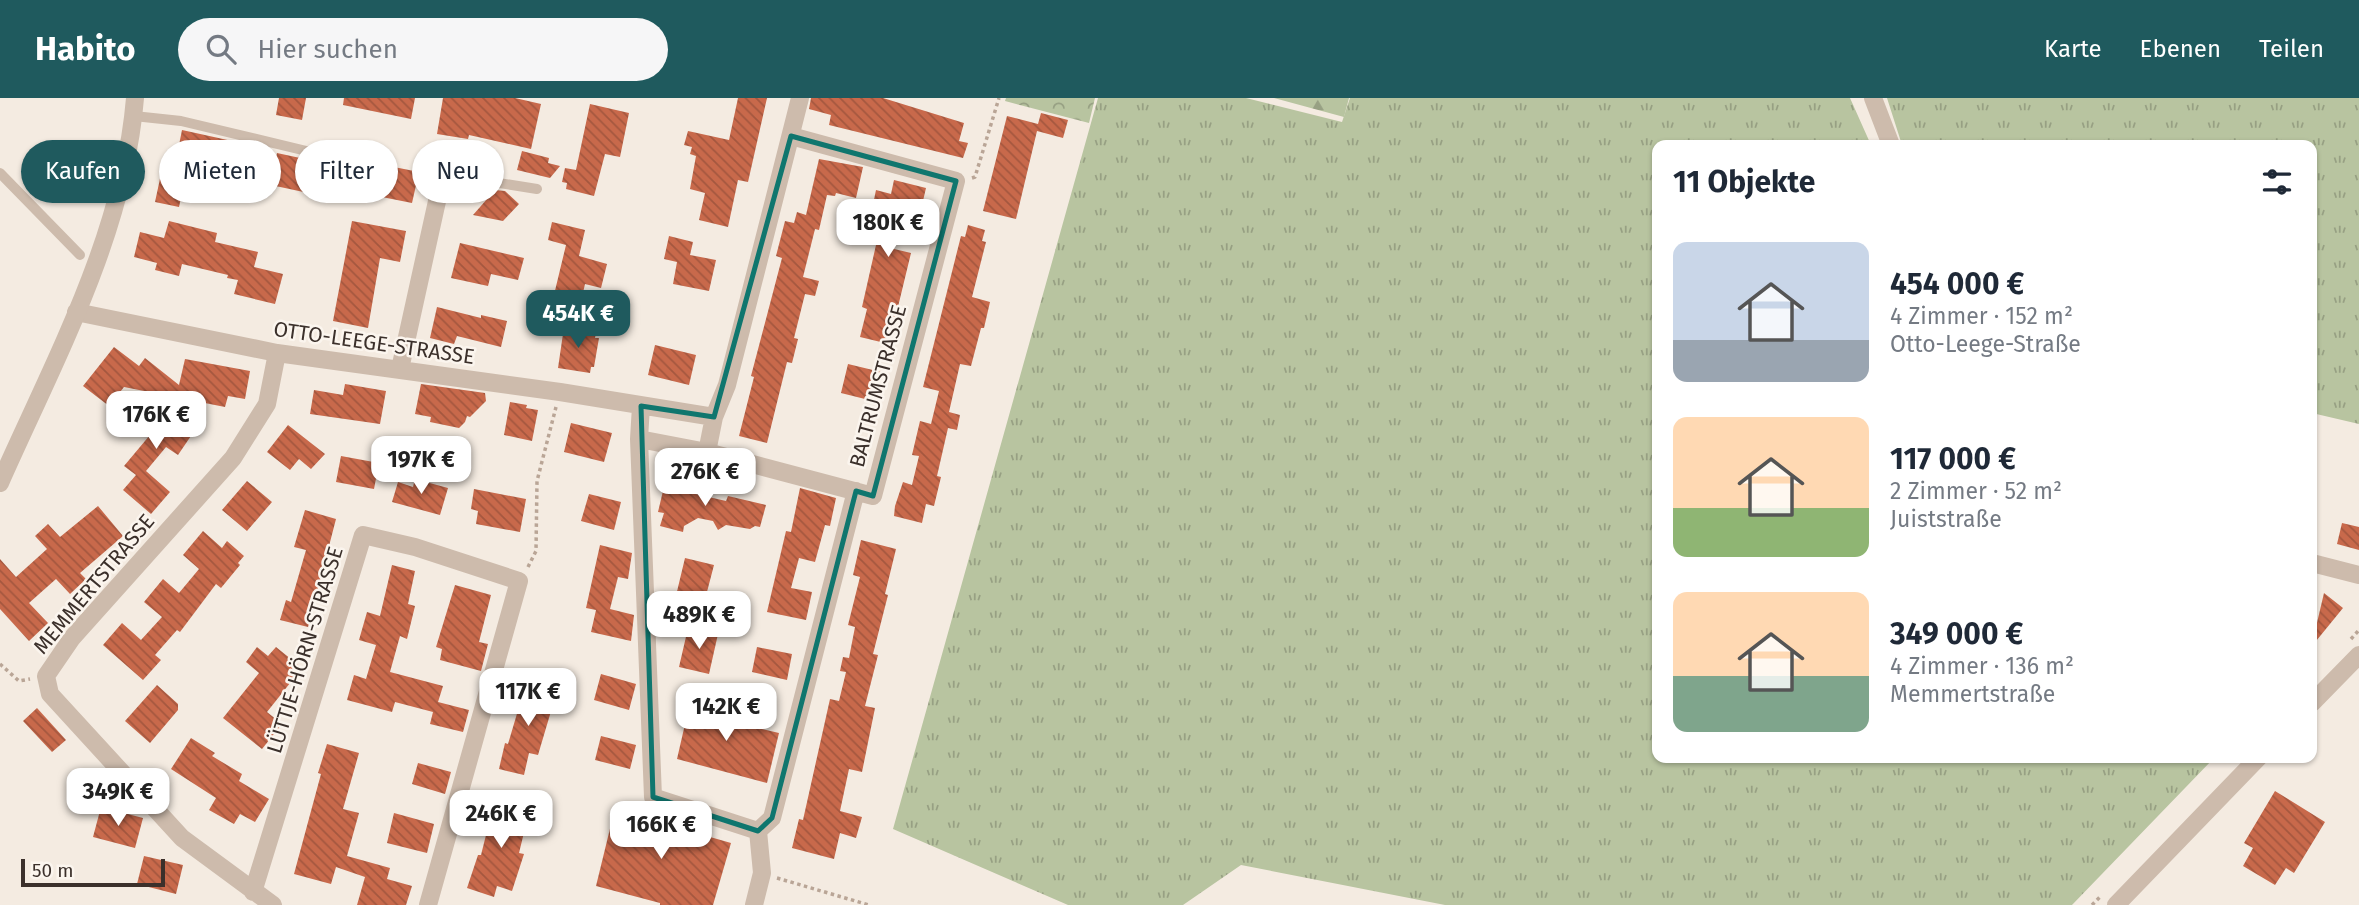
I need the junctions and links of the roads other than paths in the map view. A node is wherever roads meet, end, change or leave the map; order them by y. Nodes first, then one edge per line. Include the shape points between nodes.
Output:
1 (800, 98) edge
2 (1873, 98) edge
3 (135, 107) edge
4 (791, 136) junction
5 (1889, 140) edge
6 (295, 148) edge
7 (0, 173) edge
8 (504, 184) edge
9 (537, 189) dead end
10 (437, 203) edge
11 (80, 255) dead end
12 (76, 312) junction
13 (278, 353) junction
14 (400, 369) junction
15 (641, 406) junction
16 (714, 417) junction
17 (639, 439) junction
18 (707, 452) junction
19 (0, 483) edge
20 (856, 491) junction
21 (2317, 564) edge
22 (2359, 575) edge
23 (2359, 655) edge
24 (2317, 698) edge
25 (2253, 763) edge
26 (758, 831) junction
27 (253, 892) junction
28 (273, 905) edge
29 (428, 905) edge
30 (754, 905) edge
31 (2116, 905) edge

1 - 4 street
2 - 5 street
3 - 6 lane
3 - 12 street via 121,178
4 - 16 street via 727,385
4 - 20 street, BALTRUMSTRASSE via 956,181 873,496
7 - 11 lane
8 - 9 lane
10 - 14 street
12 - 13 street, OTTO-LEEGE-STRASSE
12 - 19 street
13 - 14 street, OTTO-LEEGE-STRASSE
13 - 27 street, MEMMERTSTRASSE via 267,404 233,458 72,638 46,676 50,694 182,838
14 - 15 street, OTTO-LEEGE-STRASSE
15 - 16 street, OTTO-LEEGE-STRASSE
15 - 17 street
16 - 18 street
17 - 18 street, BALTRUMSTRASSE
17 - 26 street via 653,797
18 - 20 street, BALTRUMSTRASSE
20 - 26 street via 772,818
21 - 22 street
23 - 24 street
25 - 31 street
26 - 30 street via 762,873
27 - 28 street, MEMMERTSTRASSE
27 - 29 street, LÜTTJE-HÖRN-STRASSE via 363,535 519,581

